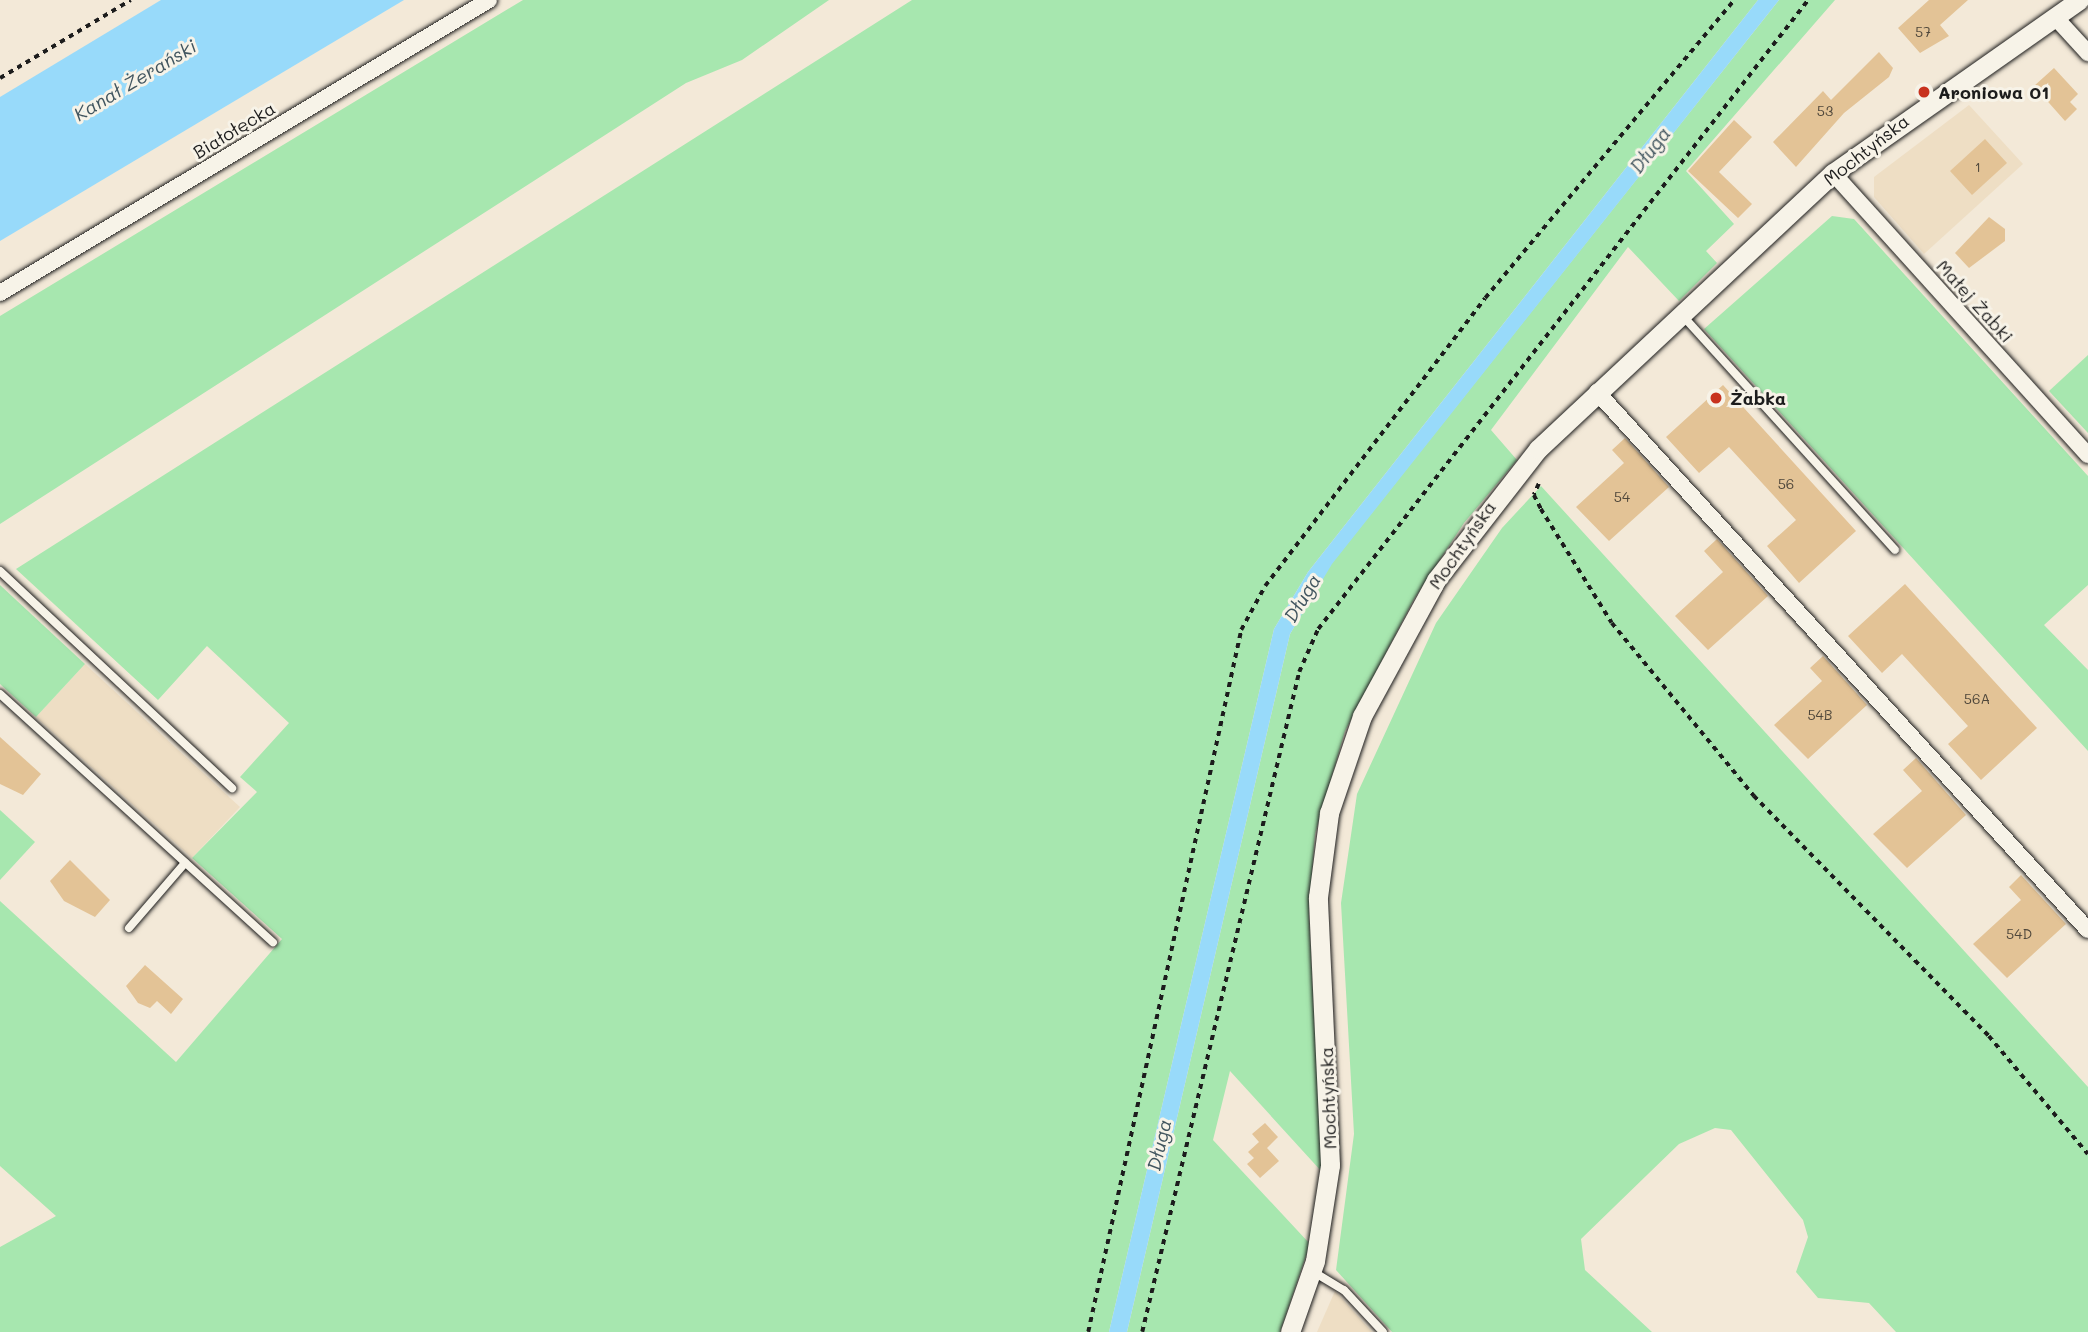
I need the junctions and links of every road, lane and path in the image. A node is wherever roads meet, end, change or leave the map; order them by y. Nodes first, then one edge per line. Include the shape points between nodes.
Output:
1 (131, 0) edge
2 (489, 0) edge
3 (1734, 0) edge
4 (2079, 0) edge
5 (2055, 17) junction
6 (2088, 53) edge
7 (0, 78) edge
8 (1833, 173) junction
9 (0, 293) edge
10 (1680, 313) junction
11 (1597, 392) junction
12 (2088, 455) edge
13 (1539, 484) dead end
14 (1895, 550) dead end
15 (0, 571) edge
16 (1, 696) edge
17 (232, 788) dead end
18 (185, 863) junction
19 (129, 928) dead end
20 (2088, 930) edge
21 (273, 942) dead end
22 (2088, 1154) edge
23 (1312, 1271) junction
24 (1088, 1332) edge
25 (1290, 1332) edge
26 (1383, 1332) edge

1 - 7 path
2 - 9 street, Białołęcka
3 - 24 path via 1485,298 1265,586 1241,630
4 - 5 street, Mochtyńska
5 - 6 street
5 - 8 street, Mochtyńska
8 - 10 street, Mochtyńska
8 - 12 street, Małej Żabki
10 - 11 street, Mochtyńska
10 - 14 lane
11 - 20 street
11 - 23 street, Mochtyńska via 1509,480 1460,544 1412,623 1343,763 1318,897 1330,1165
13 - 22 path via 1534,495 1541,509 1612,623 1754,796 1989,1036
15 - 17 lane
16 - 18 lane
18 - 19 lane
18 - 21 lane
23 - 25 street, Mochtyńska
23 - 26 lane via 1343,1290

